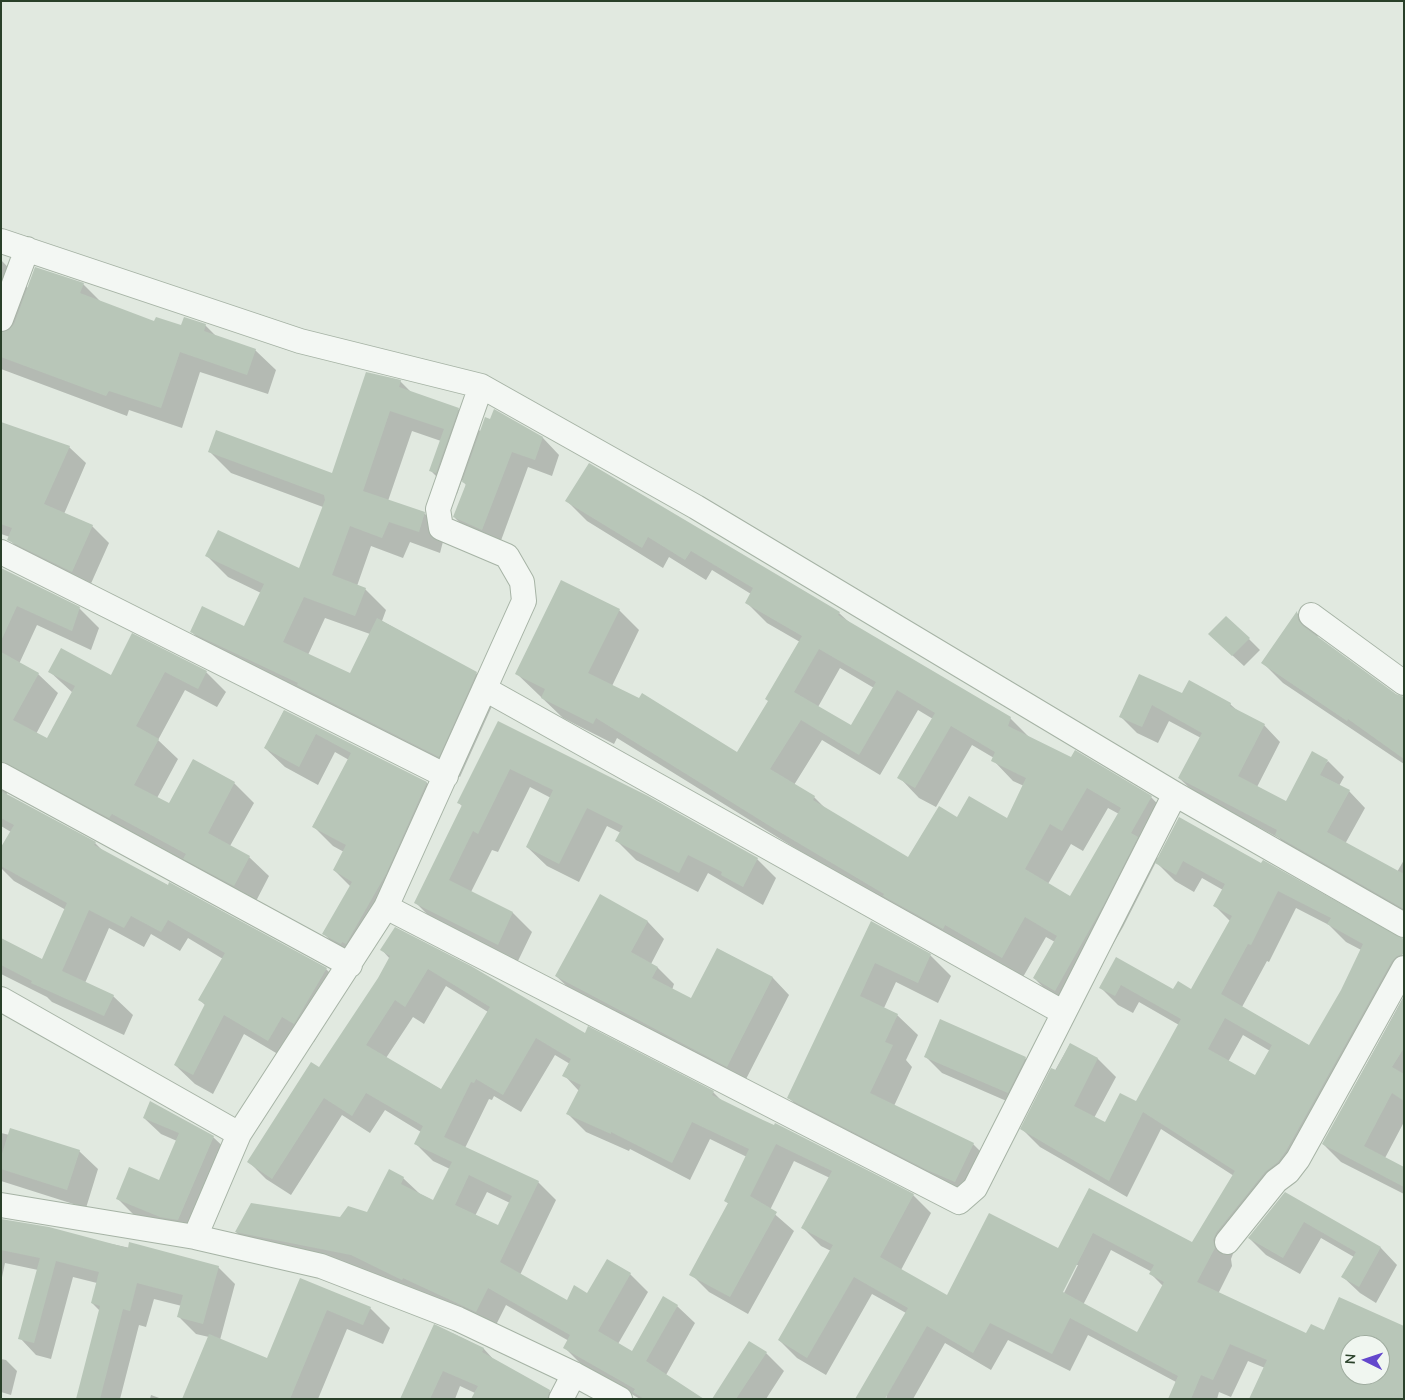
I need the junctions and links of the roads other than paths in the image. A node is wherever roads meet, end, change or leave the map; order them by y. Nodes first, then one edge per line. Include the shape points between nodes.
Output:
1 (1, 241) edge
2 (27, 248) junction
3 (1, 319) edge
4 (481, 386) junction
5 (1, 552) edge
6 (1311, 615) dead end
7 (1404, 683) edge
8 (485, 689) junction
9 (1, 775) edge
10 (446, 776) junction
11 (1175, 794) junction
12 (386, 907) junction
13 (1404, 925) edge
14 (350, 965) junction
15 (1404, 968) edge
16 (1, 999) edge
17 (1064, 1013) junction
18 (239, 1134) junction
19 (1, 1205) edge
20 (195, 1237) junction
21 (1227, 1242) dead end
22 (574, 1374) junction
23 (561, 1399) edge
24 (620, 1399) edge

1 - 2 street
2 - 3 street
2 - 4 street via 300,340
4 - 8 street via 438,509 441,528 507,556 522,582 524,602
4 - 11 street via 696,507
5 - 10 street
6 - 7 street
8 - 10 street
8 - 17 street
9 - 14 street
10 - 12 street
11 - 13 street
11 - 17 street
12 - 14 street
12 - 17 street via 959,1202 975,1188
14 - 18 street
15 - 21 street via 1298,1159
16 - 18 street
18 - 20 street
19 - 20 street
20 - 22 street via 321,1266 458,1319
22 - 23 street
22 - 24 street

